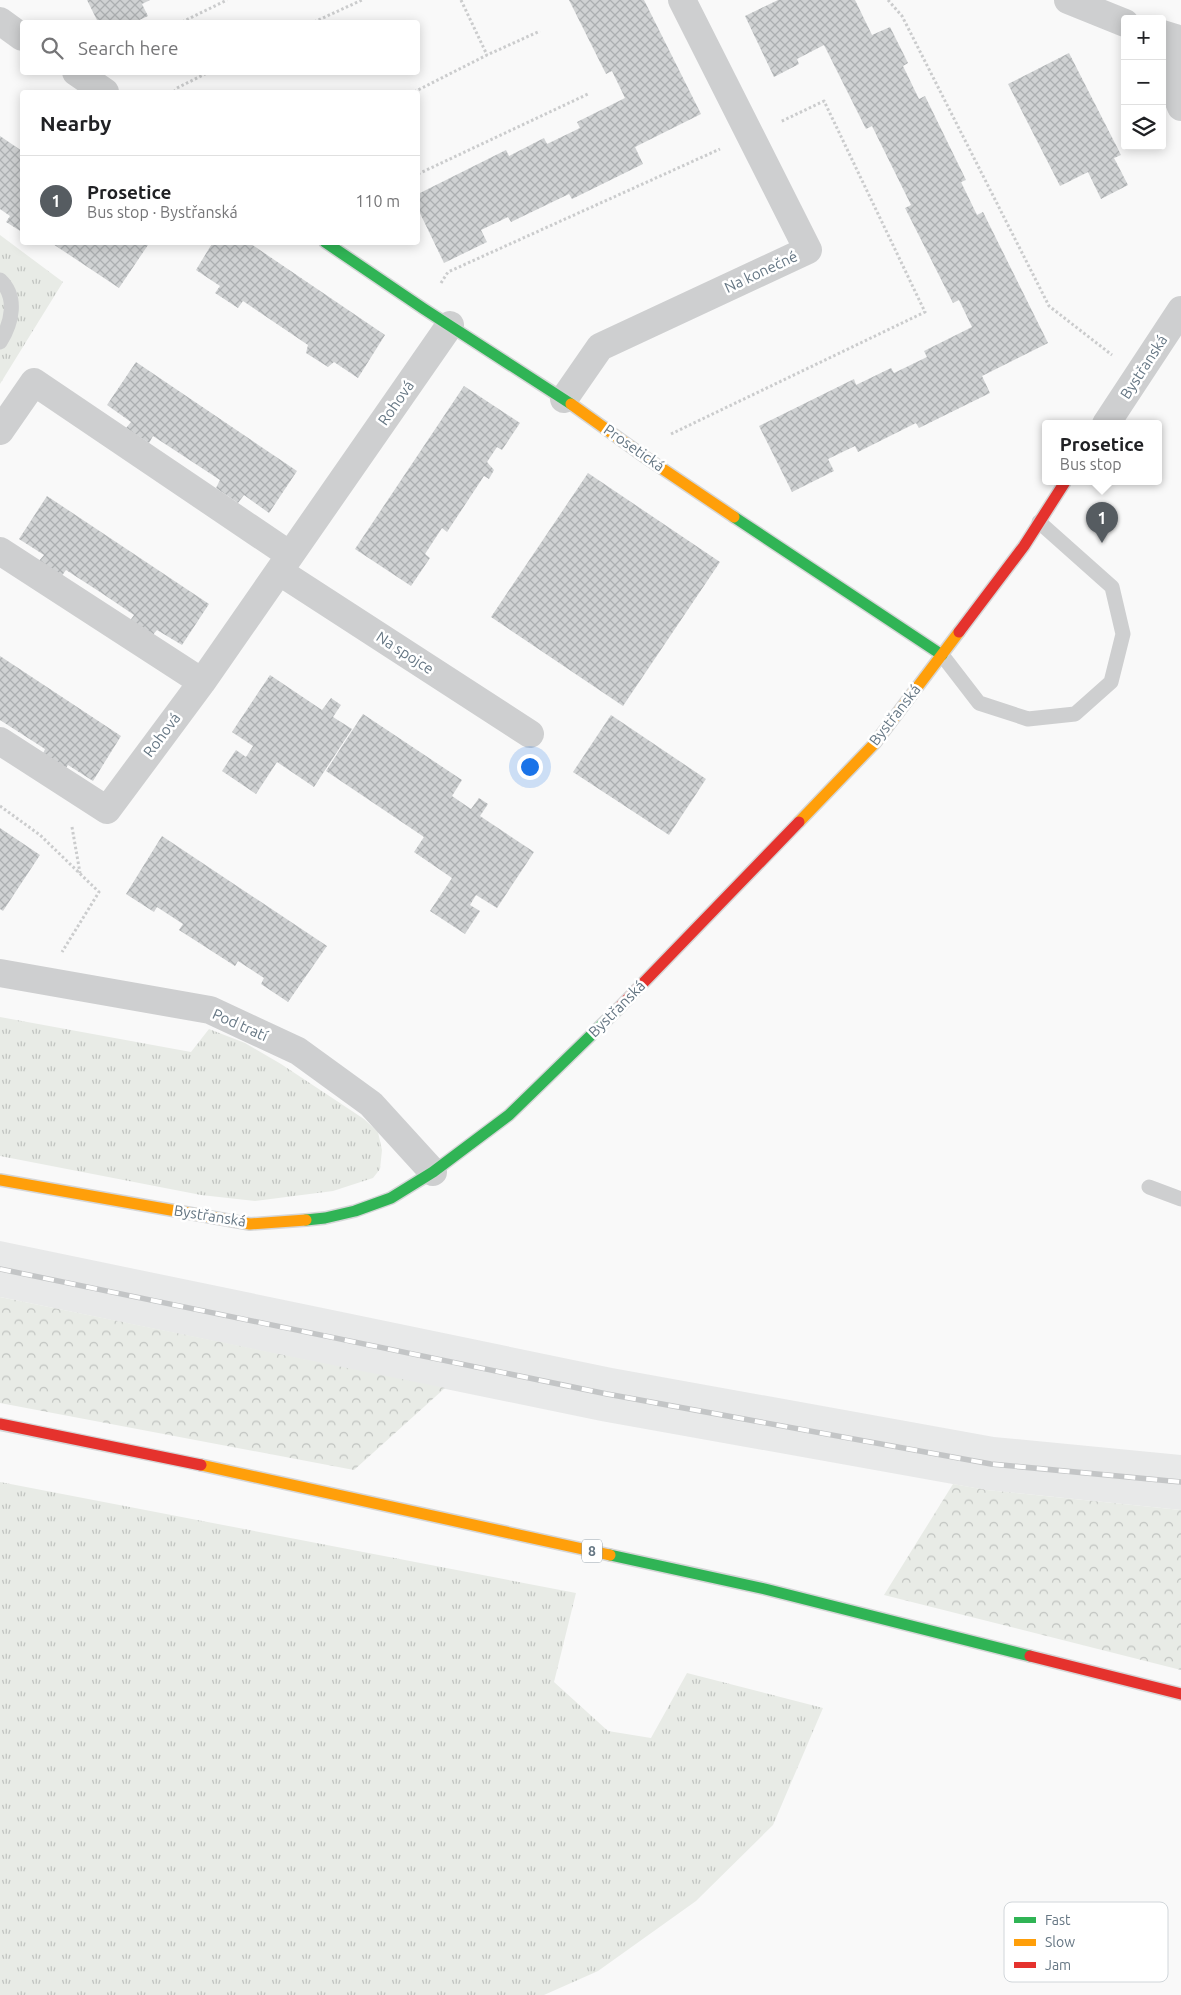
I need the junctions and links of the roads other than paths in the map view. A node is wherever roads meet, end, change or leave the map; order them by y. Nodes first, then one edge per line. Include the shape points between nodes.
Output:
1 (682, 0) edge
2 (1068, 0) edge
3 (0, 21) edge
4 (1121, 21) edge
5 (20, 36) edge
6 (1173, 37) edge
7 (80, 75) edge
8 (102, 90) edge
9 (1181, 107) edge
10 (330, 245) edge
11 (0, 280) edge
12 (1181, 310) edge
13 (450, 325) junction
14 (0, 342) edge
15 (564, 399) junction
16 (1109, 420) edge
17 (0, 431) edge
18 (1062, 485) edge
19 (1039, 522) junction
20 (0, 551) edge
21 (285, 564) junction
22 (942, 655) junction
23 (202, 682) junction
24 (530, 734) dead end
25 (0, 741) edge
26 (0, 973) edge
27 (432, 1172) junction
28 (0, 1180) edge
29 (1149, 1187) dead end
30 (1181, 1199) edge
31 (0, 1424) edge
32 (1181, 1694) edge

1 - 15 street, Na konečné via 808,250 600,347
2 - 4 street
3 - 5 street
6 - 9 street via 1172,85
7 - 8 street
10 - 13 street, Prosetická
11 - 14 lane via 7,286 11,317
12 - 16 street, Bystřanská
13 - 15 street, Prosetická
13 - 21 street, Rohová
15 - 22 street, Prosetická via 645,457
17 - 21 street via 34,382
18 - 19 street, Bystřanská
19 - 22 street, Bystřanská
19 - 22 lane via 1112,587 1123,634 1112,682 1075,714 1028,720 979,703
20 - 23 street
21 - 23 street, Rohová
21 - 24 street, Na spojce
22 - 27 street, Bystřanská via 875,743 602,1026 509,1114
23 - 25 street, Rohová via 107,810
26 - 27 street, Pod tratí via 210,1010 298,1051 371,1104
27 - 28 street, Bystřanská via 391,1198 355,1211 325,1218 250,1224
29 - 30 lane
31 - 32 street, 8 via 325,1491 765,1589

